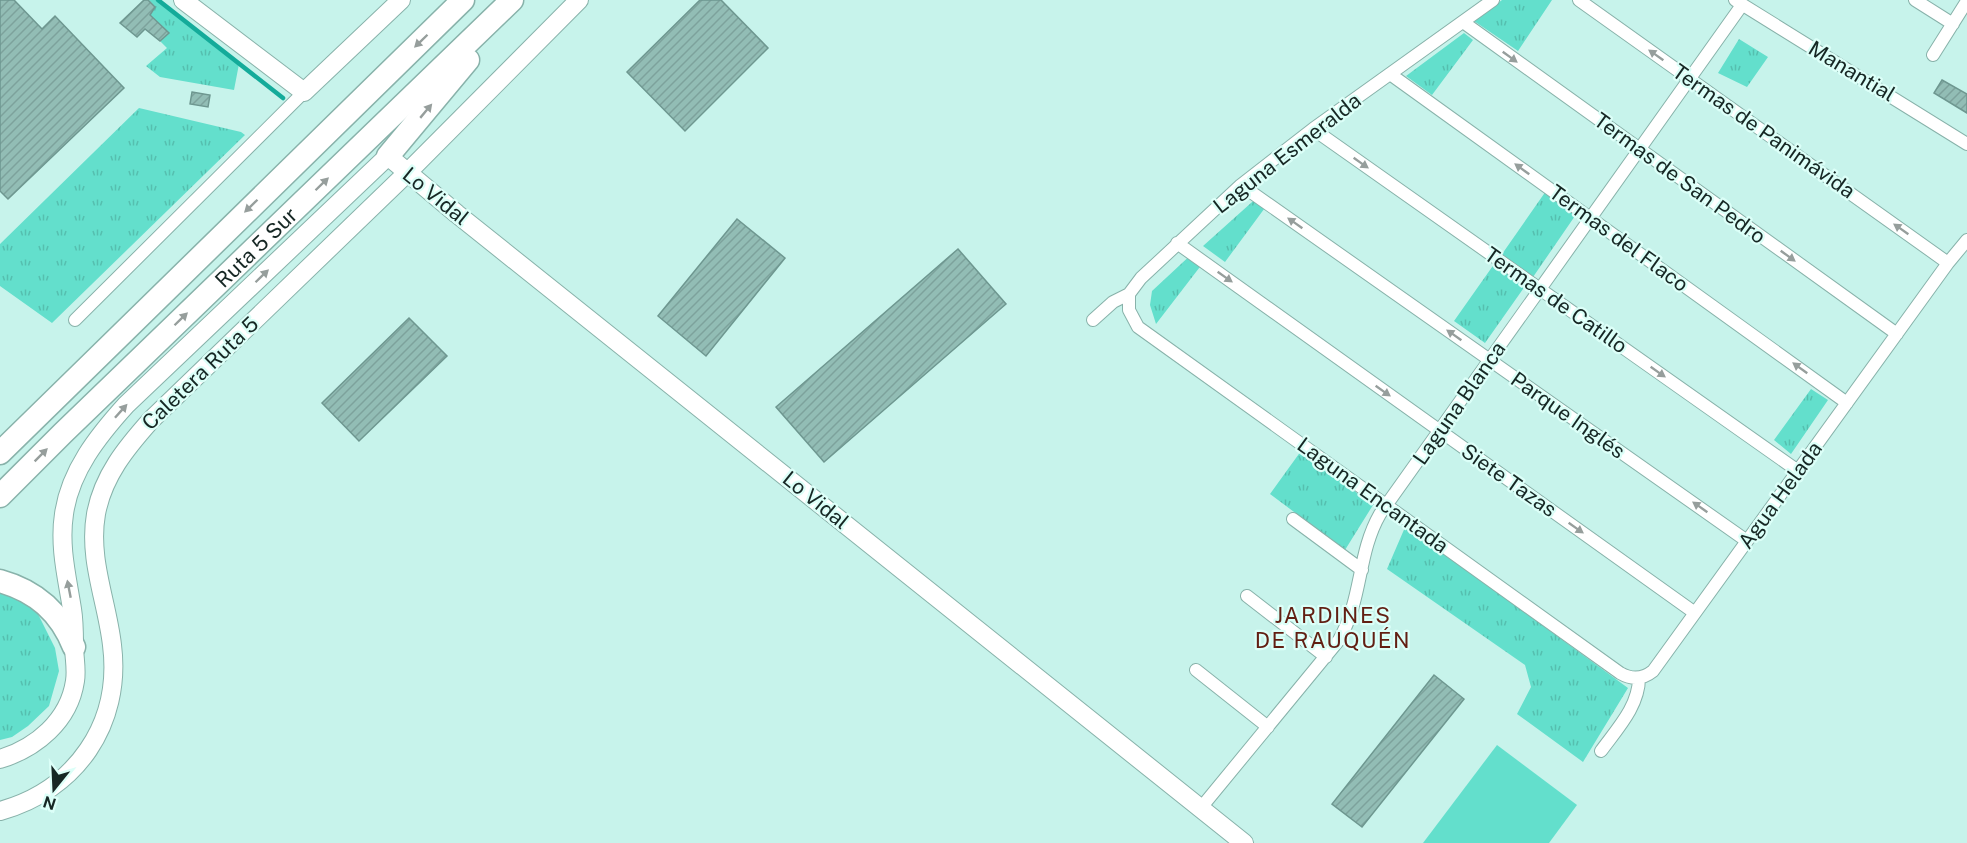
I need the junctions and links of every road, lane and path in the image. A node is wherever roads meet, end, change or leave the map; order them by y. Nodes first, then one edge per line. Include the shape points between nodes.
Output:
1 (183, 0) edge
2 (401, 0) edge
3 (463, 0) edge
4 (512, 0) edge
5 (518, 0) edge
6 (579, 0) edge
7 (1493, 0) edge
8 (1579, 0) edge
9 (1915, 0) edge
10 (1967, 1) edge
11 (1739, 2) edge
12 (1463, 22) junction
13 (1953, 24) junction
14 (1932, 55) dead end
15 (1390, 74) junction
16 (1690, 79) junction
17 (304, 92) junction
18 (1313, 129) junction
19 (1967, 144) edge
20 (1640, 149) junction
21 (388, 156) junction
22 (407, 173) junction
23 (1241, 185) junction
24 (1591, 218) junction
25 (1967, 240) edge
26 (1177, 243) junction
27 (1948, 263) junction
28 (1540, 289) junction
29 (1130, 294) junction
30 (75, 320) dead end
31 (1094, 320) dead end
32 (1897, 333) junction
33 (1490, 360) junction
34 (1847, 403) junction
35 (1439, 430) junction
36 (0, 453) edge
37 (1798, 471) junction
38 (0, 496) edge
39 (1387, 504) junction
40 (1293, 519) dead end
41 (1747, 541) junction
42 (1362, 570) junction
43 (0, 581) edge
44 (1247, 596) dead end
45 (1695, 613) junction
46 (74, 647) junction
47 (1326, 657) junction
48 (1196, 670) dead end
49 (1639, 678) junction
50 (1268, 727) junction
51 (1601, 751) dead end
52 (0, 759) edge
53 (1200, 809) junction
54 (0, 811) edge
55 (1244, 843) edge

1 - 17 main road
2 - 17 main road
3 -> 36 highway, Ruta 5 Sur
38 -> 4 highway, Ruta 5 Sur
21 -> 5 highway
6 - 22 main road, Caletera Ruta 5
7 - 12 street, Laguna Esmeralda
16 -> 8 street, Termas de Panimávida
9 - 13 street
10 - 13 street
11 - 16 street, Laguna Blanca
11 - 19 street, Manantial
12 - 15 street, Laguna Esmeralda
12 -> 20 street, Termas de San Pedro
13 - 14 street
15 - 18 street, Laguna Esmeralda
24 -> 15 street, Termas del Flaco
16 - 20 street, Laguna Blanca
27 -> 16 street, Termas de Panimávida
17 - 30 street
18 - 23 street, Laguna Esmeralda
18 -> 28 street, Termas de Catillo
20 - 24 street, Laguna Blanca
20 -> 32 street, Termas de San Pedro
21 - 22 main road, Lo Vidal
46 -> 21 main road via 62,524 70,489 90,450 126,405
22 - 53 main road, Lo Vidal
22 - 54 main road, Caletera Ruta 5 via 151,420 115,465 99,500 94,539 113,657 107,709 97,736 59,783 37,797
23 - 26 street, Laguna Esmeralda
33 -> 23 street, Parque Inglés
24 - 28 street, Laguna Blanca
34 -> 24 street, Termas del Flaco
25 - 27 street, Agua Helada
26 - 29 street, Laguna Esmeralda
26 -> 35 street, Siete Tazas
27 - 32 street, Agua Helada
28 - 33 street, Laguna Blanca
28 -> 37 street, Termas de Catillo
29 - 31 street, Laguna Esmeralda via 1113,302
29 - 39 street, Laguna Encantada via 1129,310 1138,327
32 - 34 street, Agua Helada
33 - 35 street, Laguna Blanca
41 -> 33 street, Parque Inglés
34 - 37 street, Agua Helada
35 - 39 street, Laguna Blanca
35 -> 45 street, Siete Tazas
37 - 41 street, Agua Helada
39 - 42 street, Laguna Blanca via 1368,538
39 - 49 street, Laguna Encantada via 1620,673
40 - 42 street
41 - 45 street, Agua Helada
42 - 47 street, Laguna Blanca via 1351,616
43 - 46 highway via 42,601 62,621
44 - 47 street
45 - 49 street, Agua Helada via 1653,671
46 - 52 main road via 75,682 61,717 36,742
47 - 50 street, Laguna Blanca
48 - 50 street
49 - 51 street via 1632,707
50 - 53 street, Laguna Blanca
53 - 55 main road, Lo Vidal

